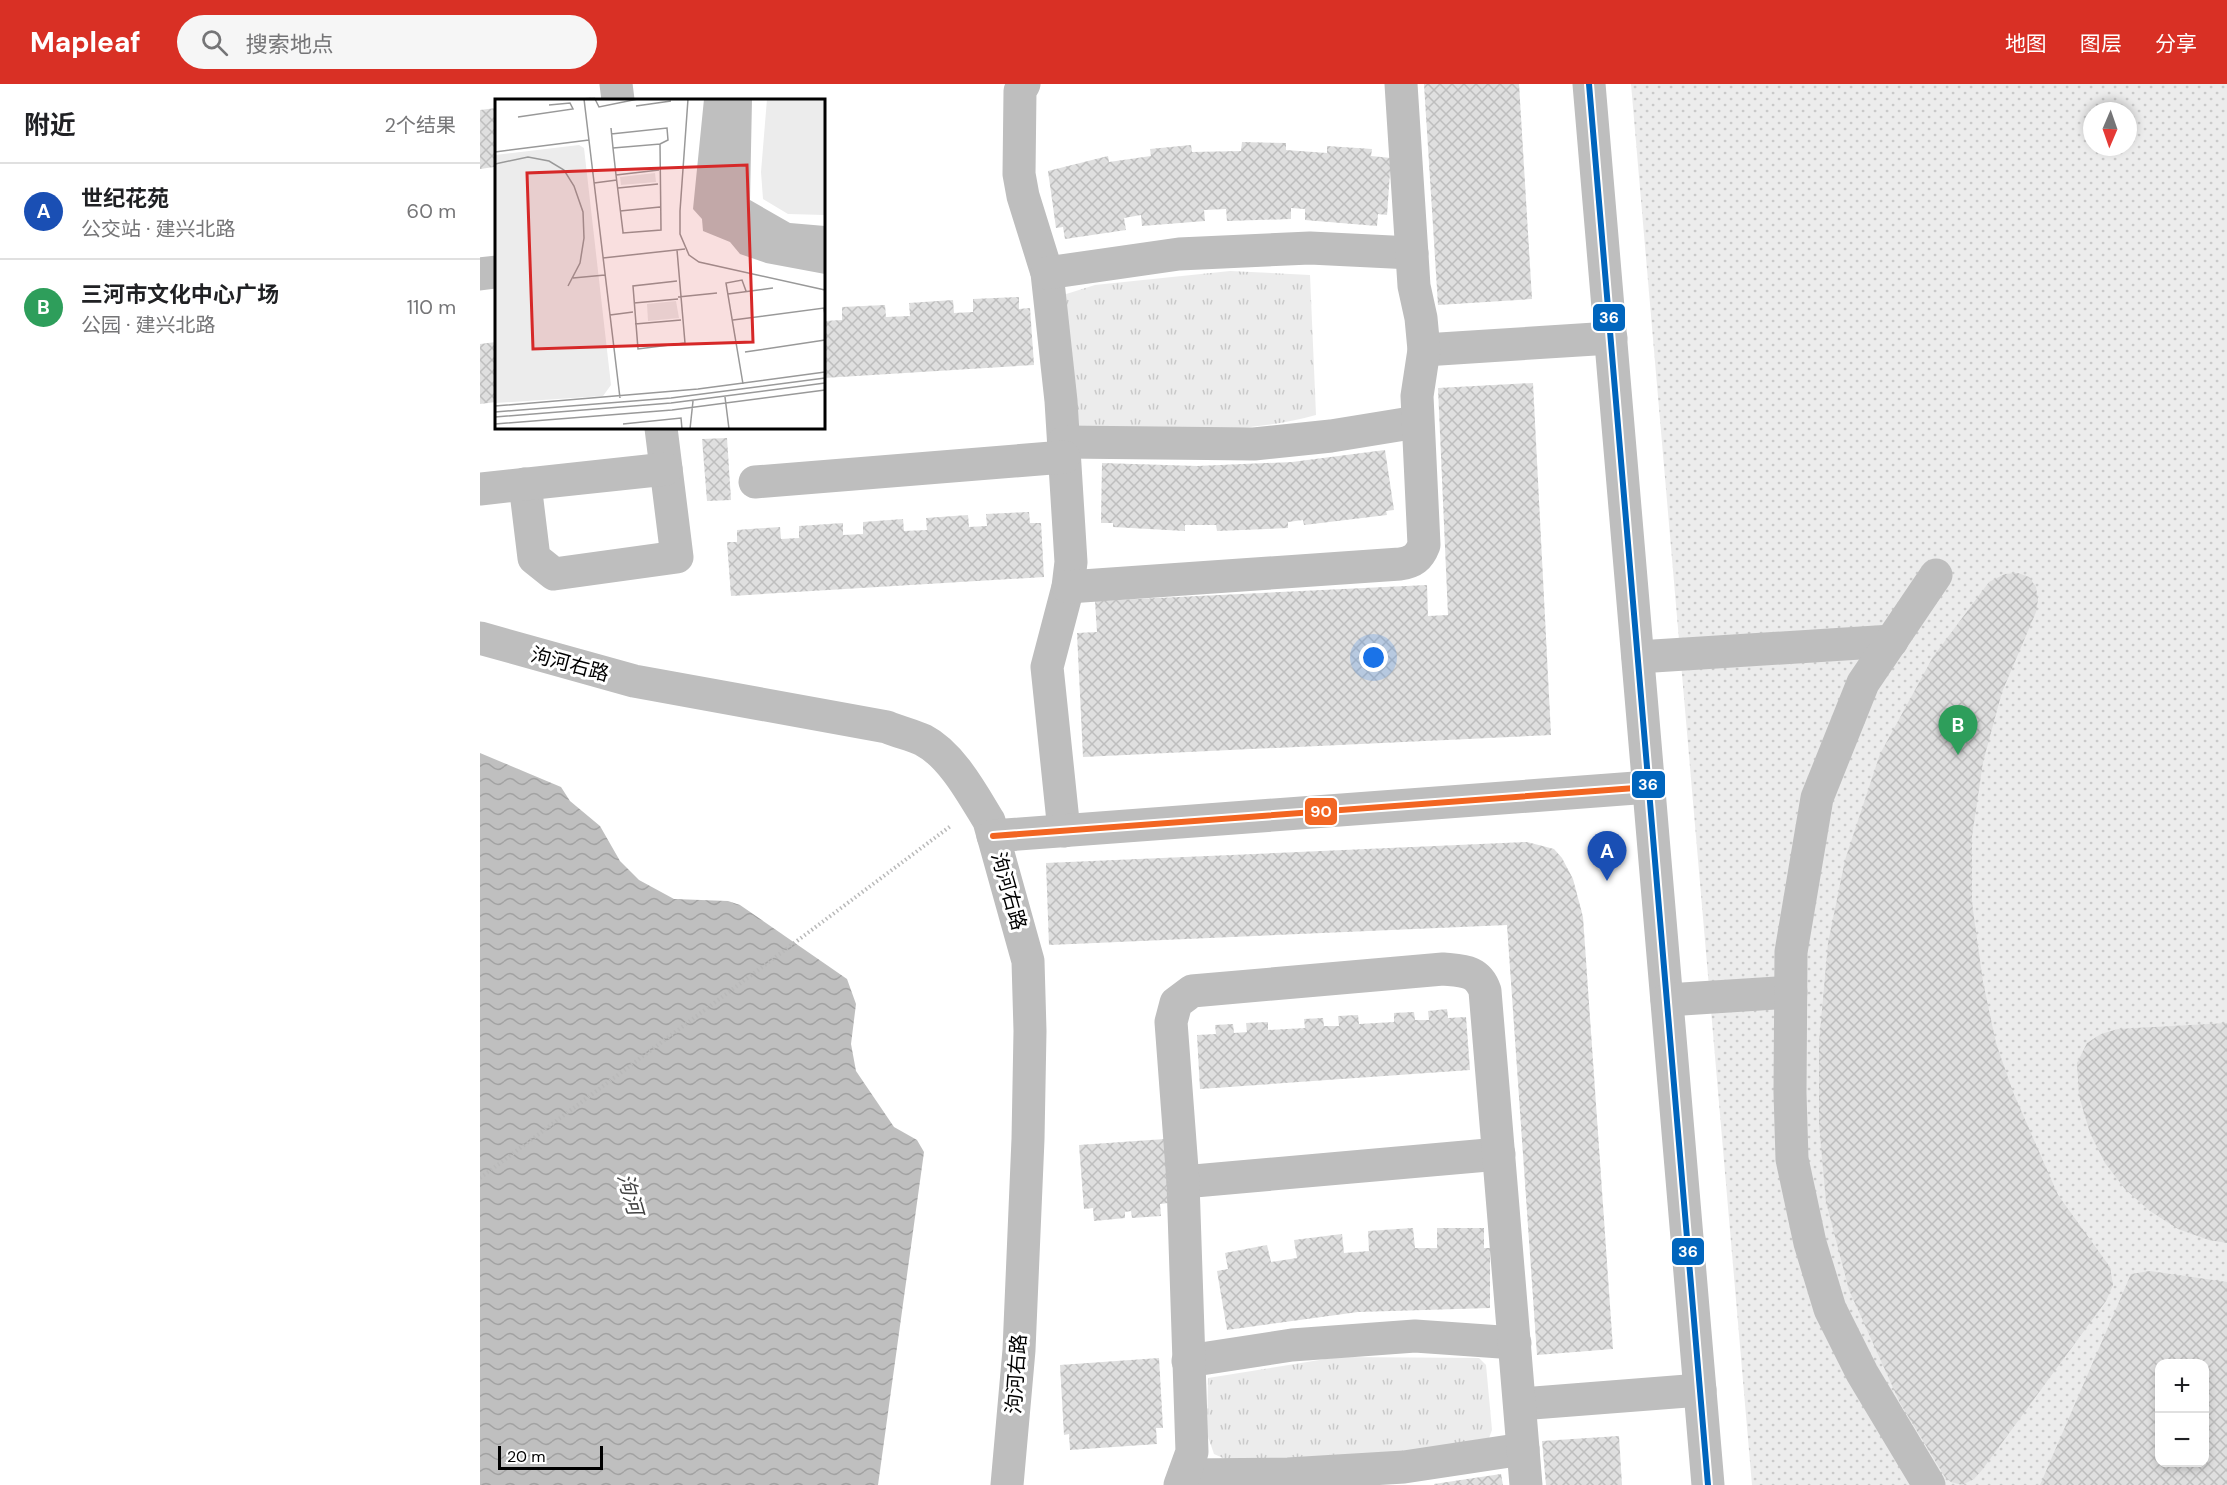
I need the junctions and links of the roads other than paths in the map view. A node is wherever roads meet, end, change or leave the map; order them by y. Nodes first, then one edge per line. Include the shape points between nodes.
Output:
1 (616, 84) edge
2 (1024, 84) edge
3 (1401, 84) edge
4 (1589, 84) edge
5 (618, 99) edge
6 (1412, 253) junction
7 (495, 272) edge
8 (1047, 273) junction
9 (480, 274) edge
10 (1611, 338) junction
11 (1424, 350) junction
12 (1417, 422) junction
13 (661, 429) edge
14 (1064, 450) junction
15 (666, 468) junction
16 (755, 482) dead end
17 (525, 484) junction
18 (480, 489) edge
19 (1936, 575) dead end
20 (1068, 587) junction
21 (480, 638) edge
22 (1892, 641) junction
23 (1638, 657) junction
24 (1649, 787) junction
25 (1064, 831) junction
26 (993, 836) junction
27 (1791, 992) junction
28 (1667, 1000) junction
29 (1499, 1154) junction
30 (1183, 1182) junction
31 (1515, 1342) junction
32 (1188, 1361) junction
33 (1700, 1390) junction
34 (1520, 1404) junction
35 (1523, 1449) junction
36 (1182, 1480) edge
37 (1007, 1485) edge
38 (1526, 1485) edge
39 (1708, 1485) edge
40 (1929, 1485) edge

1 - 5 street
2 - 8 street via 1020,91 1019,174
3 - 6 street
4 - 10 street
6 - 8 street via 1310,248 1179,254
6 - 11 street
7 - 9 street
8 - 14 street
10 - 11 street
10 - 23 street
11 - 12 street
12 - 14 street via 1254,444
12 - 20 street via 1424,544 1420,555 1411,562
13 - 15 street
14 - 16 street
14 - 20 street via 1071,562
15 - 17 street
15 - 17 street via 677,558 554,574 534,558
17 - 18 street
19 - 22 street
20 - 25 street via 1047,667
21 - 26 street, 泃河右路 via 634,681 887,727 925,741 942,756 978,804
22 - 23 street
22 - 27 street via 1863,683 1817,798 1791,952
23 - 24 street
24 - 25 street
24 - 28 street
25 - 26 street
26 - 37 street, 泃河右路 via 1028,961 1030,1031 1019,1338
27 - 28 street
27 - 40 street via 1792,1159 1810,1243 1836,1320 1867,1382
28 - 33 street
29 - 30 street
29 - 30 street via 1485,991 1473,973 1443,969 1204,990 1183,995 1176,1003 1171,1022
29 - 31 street
30 - 32 street
31 - 32 street via 1415,1336 1292,1345
31 - 34 street
32 - 36 street via 1192,1452
33 - 34 street
33 - 39 street
34 - 35 street
35 - 36 street via 1404,1467
35 - 38 street

